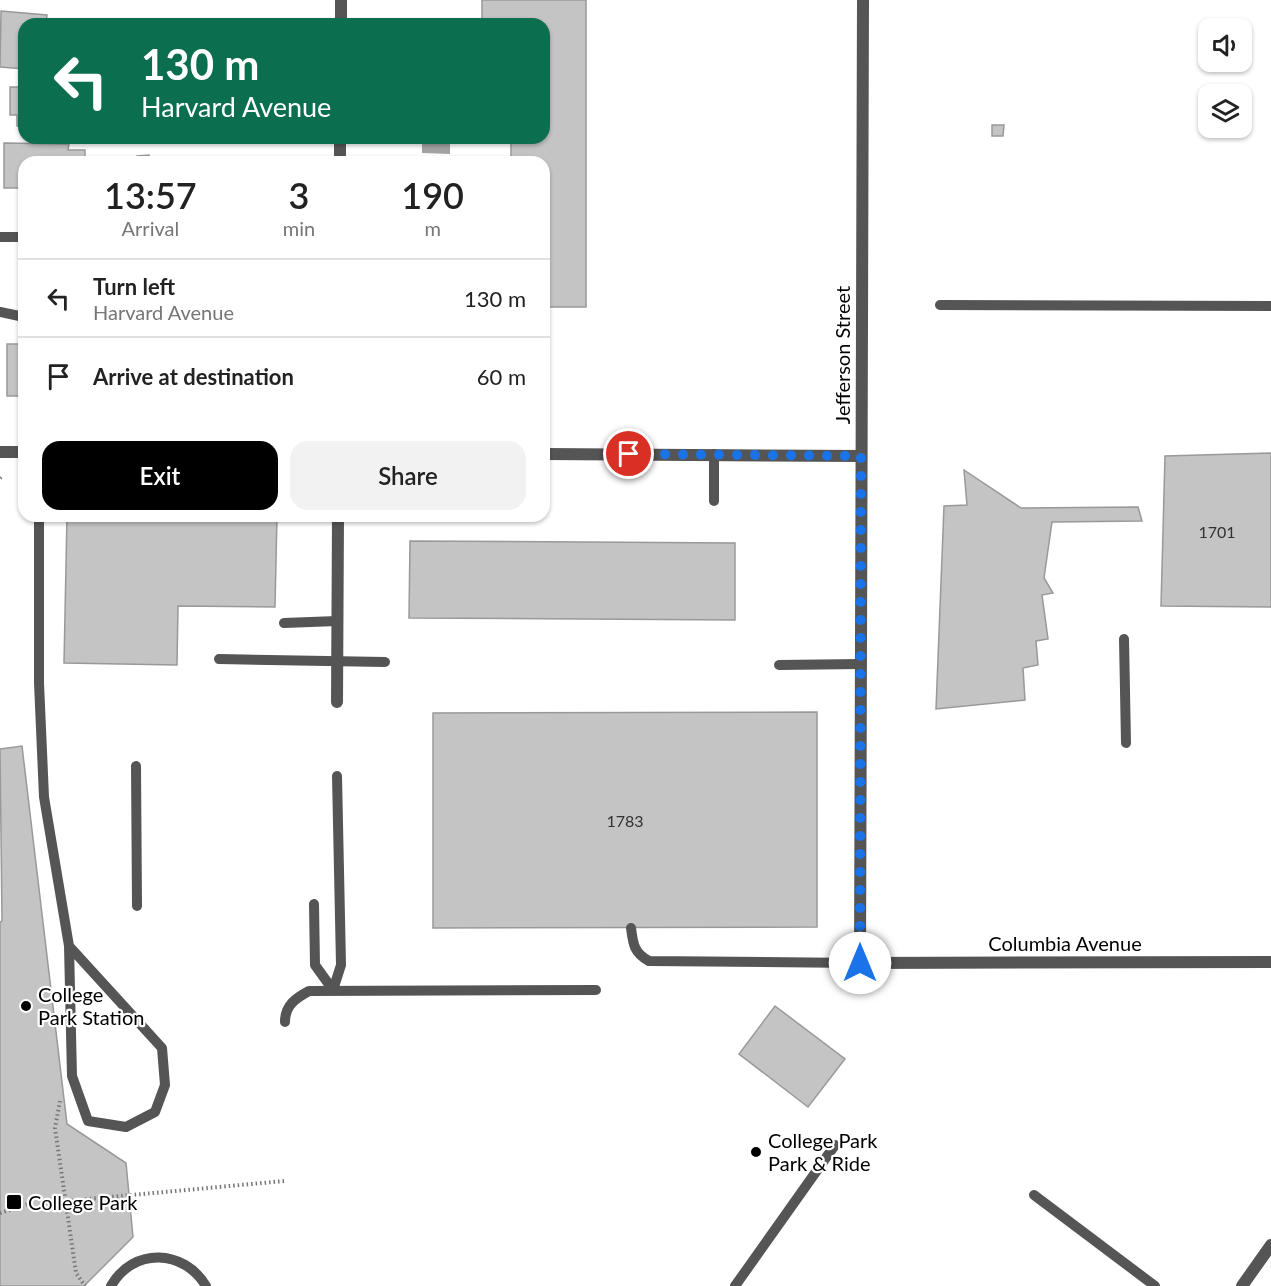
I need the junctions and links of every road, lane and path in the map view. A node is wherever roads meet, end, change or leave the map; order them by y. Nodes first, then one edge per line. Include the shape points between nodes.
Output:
1 (341, 0) edge
2 (863, 0) edge
3 (341, 18) edge
4 (0, 237) edge
5 (18, 237) edge
6 (940, 305) dead end
7 (1271, 306) edge
8 (0, 312) edge
9 (18, 316) edge
10 (0, 452) edge
11 (18, 452) edge
12 (550, 454) edge
13 (714, 454) junction
14 (861, 456) junction
15 (714, 501) dead end
16 (39, 522) edge
17 (338, 522) edge
18 (337, 621) junction
19 (284, 623) dead end
20 (1124, 639) dead end
21 (219, 659) dead end
22 (337, 661) junction
23 (385, 662) dead end
24 (861, 664) junction
25 (779, 665) dead end
26 (337, 702) dead end
27 (1126, 743) dead end
28 (135, 766) dead end
29 (337, 776) dead end
30 (314, 904) dead end
31 (137, 906) dead end
32 (631, 928) dead end
33 (69, 946) junction
34 (1271, 962) edge
35 (860, 963) junction
36 (333, 990) junction
37 (596, 990) dead end
38 (285, 1022) dead end
39 (72, 1076) junction
40 (835, 1145) dead end
41 (284, 1181) dead end
42 (1034, 1195) dead end
43 (64, 1201) junction
44 (45, 1203) dead end
45 (28, 1204) dead end
46 (0, 1213) edge
47 (1271, 1245) edge
48 (85, 1286) edge
49 (111, 1286) edge
50 (206, 1286) edge
51 (735, 1286) edge
52 (1155, 1286) edge
53 (1242, 1286) edge

1 - 3 street
2 - 14 street, Jefferson Street
4 - 5 lane
6 - 7 lane
8 - 9 lane
10 - 11 street
12 - 13 street
13 - 14 street
13 - 15 lane
14 - 24 street, Jefferson Street
16 - 33 lane via 44,797
17 - 18 street
18 - 19 lane
18 - 22 street
20 - 27 lane
21 - 22 lane
22 - 23 lane
22 - 26 street
24 - 25 lane
24 - 35 street, Jefferson Street
28 - 31 lane
29 - 36 lane via 341,965
30 - 36 lane via 315,965
32 - 35 lane via 633,947 649,961
33 - 39 lane
33 - 39 lane via 162,1048 165,1085 155,1112 126,1127 88,1120
34 - 35 street, Columbia Avenue
36 - 37 lane
36 - 38 lane via 309,991 293,999
39 - 43 path via 63,1090 55,1128
40 - 51 lane
41 - 43 path
42 - 52 lane
43 - 44 path
43 - 48 path via 76,1272
45 - 46 path
47 - 53 street
49 - 50 lane via 131,1264 149,1257 167,1257 185,1263

